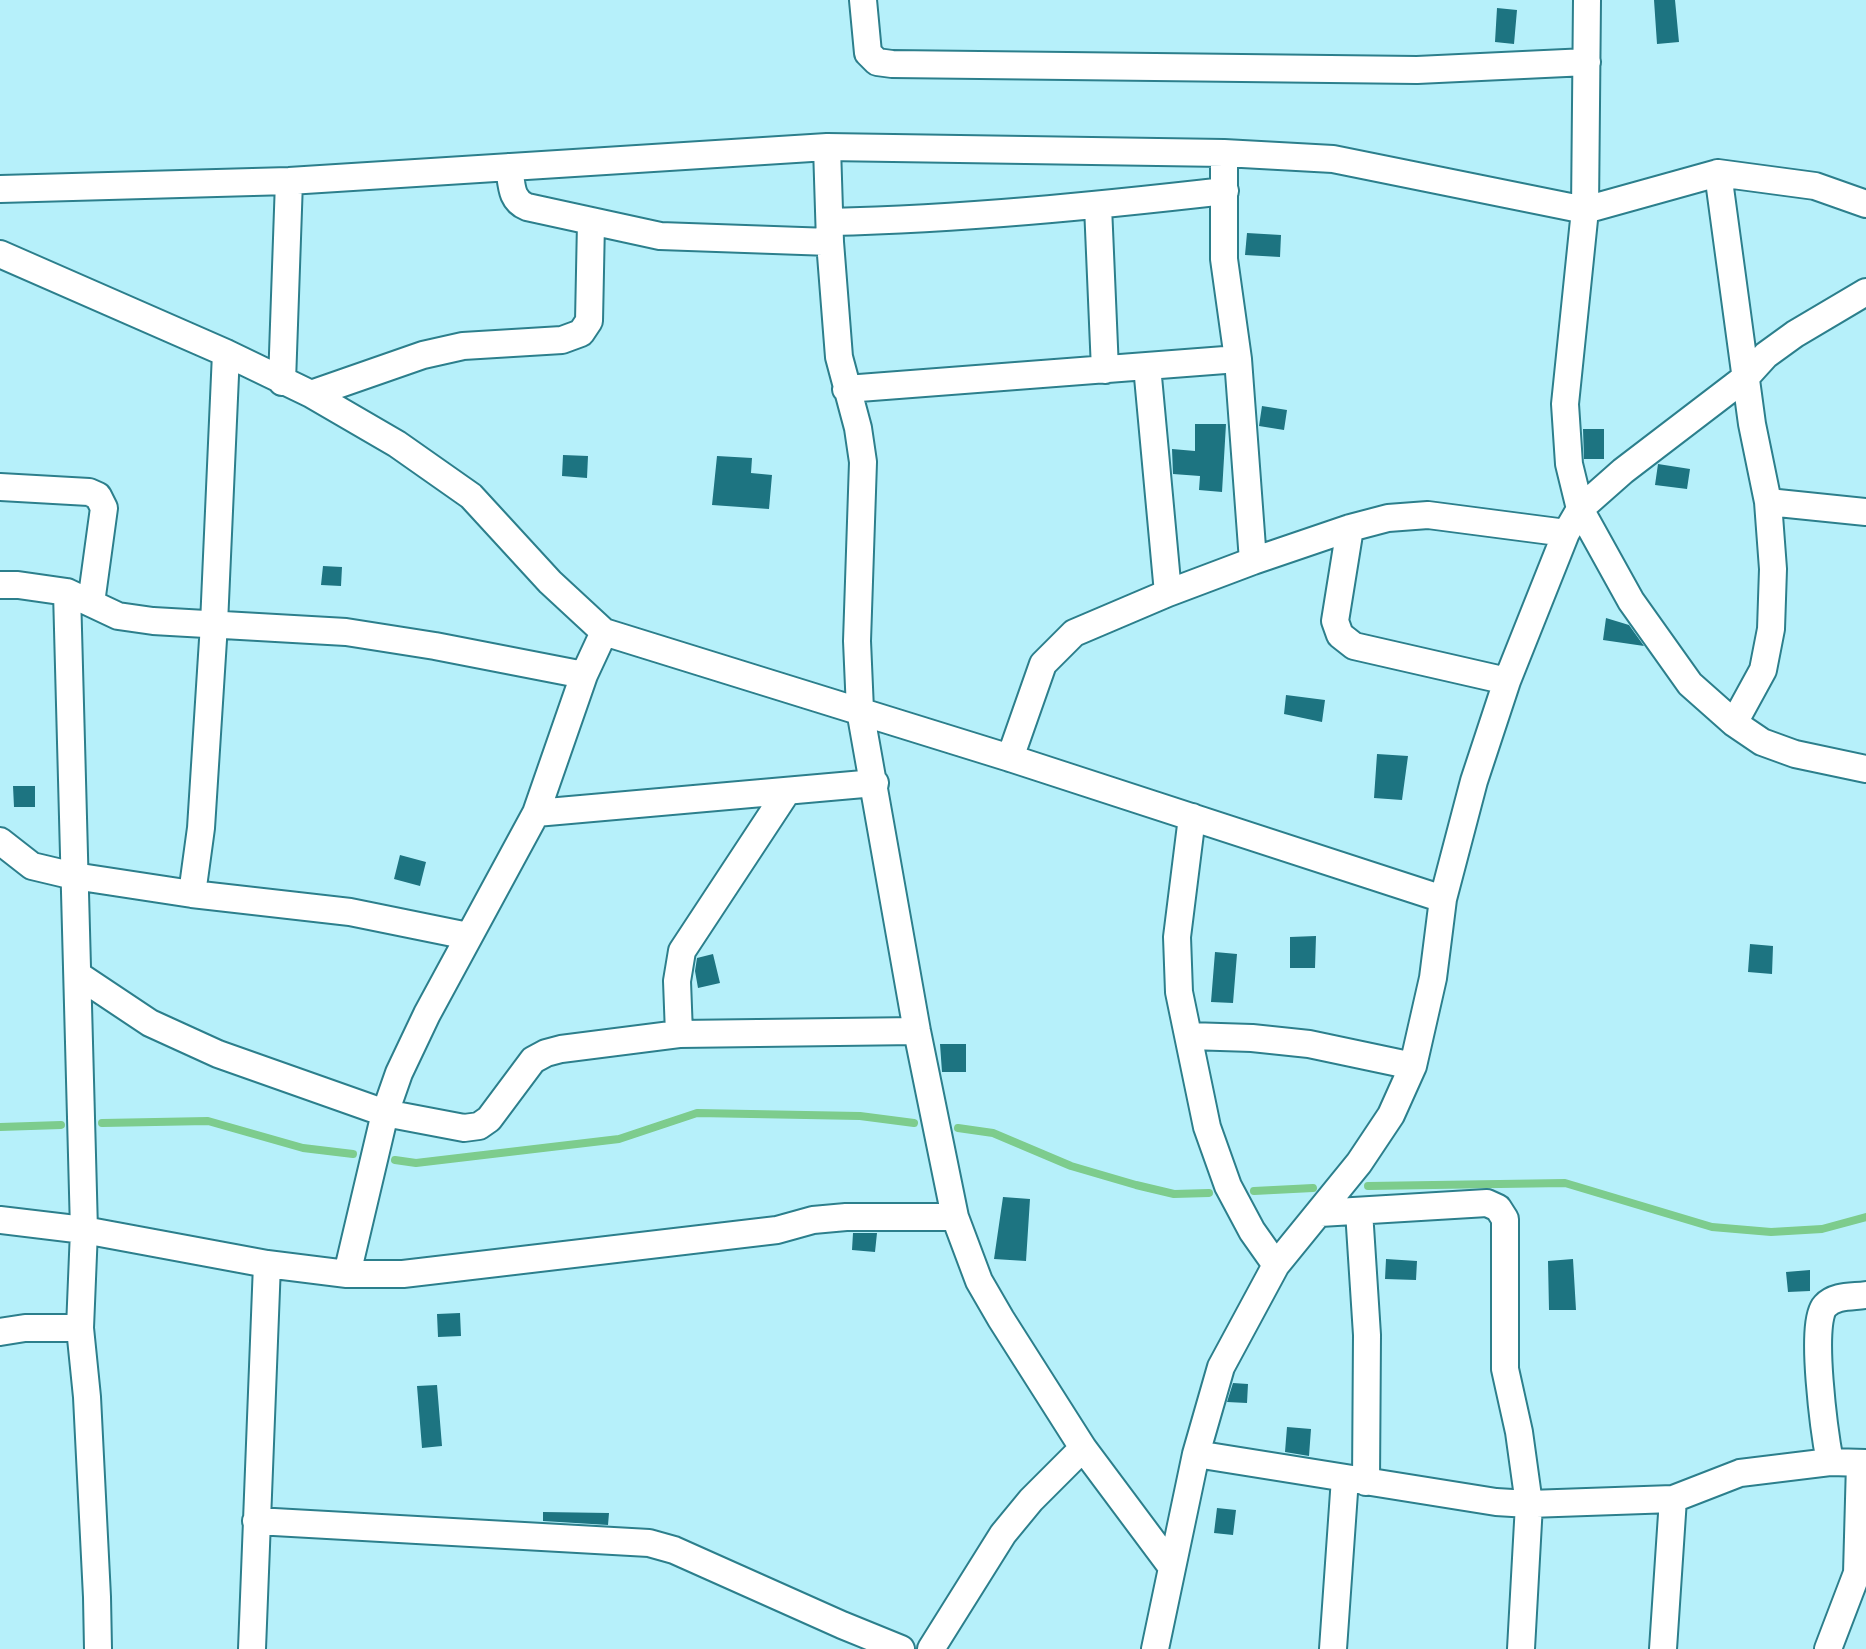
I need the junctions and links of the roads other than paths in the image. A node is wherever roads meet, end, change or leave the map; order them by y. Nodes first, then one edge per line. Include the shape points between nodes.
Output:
1 (863, 0) edge
2 (1587, 0) edge
3 (1587, 62) junction
4 (827, 147) junction
5 (1224, 153) junction
6 (509, 167) junction
7 (1718, 173) junction
8 (289, 181) junction
9 (0, 189) edge
10 (1225, 191) junction
11 (1866, 204) edge
12 (1098, 206) junction
13 (1585, 210) junction
14 (591, 222) junction
15 (830, 232) junction
16 (0, 254) edge
17 (1866, 292) edge
18 (1837, 310) junction
19 (1866, 313) edge
20 (226, 353) junction
21 (1238, 359) junction
22 (1147, 366) junction
23 (1105, 370) junction
24 (1746, 377) junction
25 (282, 382) junction
26 (846, 389) junction
27 (311, 394) junction
28 (0, 487) edge
29 (1768, 502) junction
30 (1580, 509) junction
31 (1866, 512) edge
32 (1350, 528) junction
33 (1566, 533) junction
34 (1253, 561) junction
35 (0, 585) edge
36 (1168, 593) junction
37 (79, 597) junction
38 (214, 624) junction
39 (604, 632) junction
40 (584, 675) junction
41 (1507, 681) junction
42 (860, 710) junction
43 (1734, 723) junction
44 (1010, 758) junction
45 (1866, 769) edge
46 (875, 783) junction
47 (786, 793) junction
48 (536, 813) junction
49 (1192, 817) junction
50 (0, 841) edge
51 (74, 876) junction
52 (192, 894) junction
53 (1443, 899) junction
54 (468, 936) junction
55 (78, 975) junction
56 (917, 1031) junction
57 (679, 1034) junction
58 (1189, 1036) junction
59 (1413, 1066) junction
60 (385, 1112) junction
61 (1359, 1211) junction
62 (1320, 1213) junction
63 (955, 1217) junction
64 (0, 1220) edge
65 (84, 1230) junction
66 (267, 1264) junction
67 (1276, 1265) junction
68 (347, 1274) junction
69 (1866, 1295) edge
70 (80, 1328) junction
71 (0, 1332) edge
72 (1083, 1448) junction
73 (1195, 1454) junction
74 (1829, 1462) junction
75 (1863, 1463) edge
76 (1355, 1480) junction
77 (1673, 1499) junction
78 (1529, 1504) junction
79 (256, 1521) junction
80 (1171, 1566) junction
81 (98, 1649) edge
82 (252, 1649) edge
83 (901, 1649) edge
84 (931, 1649) edge
85 (1157, 1649) edge
86 (1333, 1649) edge
87 (1521, 1649) edge
88 (1663, 1649) edge
89 (1828, 1649) edge

1 - 3 street via 868,53 877,61 892,64 1416,70
2 - 3 street
3 - 13 street
4 - 5 street
4 - 6 street
4 - 15 street
5 - 10 street
5 - 13 street via 1332,159
6 - 8 street
6 - 14 street via 518,203
7 - 11 street via 1815,186
7 - 13 street
7 - 24 street
8 - 9 street
8 - 25 street
10 - 12 street
10 - 21 street via 1224,259
12 - 15 street
12 - 23 street
13 - 30 street via 1565,404 1569,464
14 - 15 street via 660,236
14 - 27 street via 589,321 580,333 562,340 463,346
15 - 26 street via 839,357
16 - 20 street
17 - 18 street
18 - 19 street
18 - 24 street via 1776,348
20 - 25 street
20 - 38 street
21 - 22 street
21 - 34 street
22 - 23 street
22 - 36 street
23 - 26 street
24 - 29 street
24 - 30 street
25 - 27 street
26 - 42 street via 863,462 857,605
27 - 39 street via 397,444 471,496 550,582
28 - 37 street via 98,496 104,508
29 - 31 street
29 - 43 street via 1771,629 1763,670
30 - 33 street
30 - 43 street via 1631,600 1682,673
32 - 33 street via 1388,518 1428,516
32 - 34 street
32 - 41 street via 1335,621 1340,635 1354,646
33 - 41 street
34 - 36 street
35 - 37 street
36 - 44 street via 1074,633 1043,664
37 - 38 street via 118,616
37 - 51 street
38 - 40 street via 346,632
38 - 52 street via 201,828
39 - 40 street
39 - 42 street
40 - 48 street
41 - 53 street
42 - 44 street
42 - 46 street
43 - 45 street via 1762,742 1795,754
44 - 49 street
46 - 47 street
46 - 56 street
47 - 48 street
47 - 57 street via 681,951
48 - 54 street
49 - 53 street
49 - 58 street via 1177,937 1179,992
50 - 51 street via 33,866
51 - 52 street
51 - 55 street
52 - 54 street via 350,912
53 - 59 street via 1433,978
54 - 60 street via 399,1073
55 - 60 street via 150,1023 218,1054
55 - 65 street
56 - 57 street
56 - 63 street
57 - 60 street via 546,1053 533,1060 479,1126 464,1128
58 - 59 street via 1309,1044
58 - 67 street via 1207,1127 1228,1186
59 - 62 street via 1391,1115
60 - 68 street
61 - 62 street
61 - 76 street via 1367,1335
61 - 78 street via 1487,1203 1498,1208 1505,1219 1505,1369
62 - 67 street
63 - 68 street via 824,1219 778,1230 575,1255 403,1274
63 - 72 street via 979,1281
64 - 65 street
65 - 66 street
65 - 70 street
66 - 68 street
66 - 79 street
67 - 73 street via 1221,1367
69 - 74 street via 1836,1298 1823,1307 1818,1329
70 - 71 street
70 - 81 street
72 - 80 street
72 - 84 street via 1003,1534
73 - 76 street
73 - 80 street
74 - 75 street
74 - 77 street via 1740,1472
75 - 89 street via 1857,1573
76 - 78 street
76 - 86 street
77 - 78 street
77 - 88 street
78 - 87 street
79 - 82 street
79 - 83 street via 649,1543
80 - 85 street

